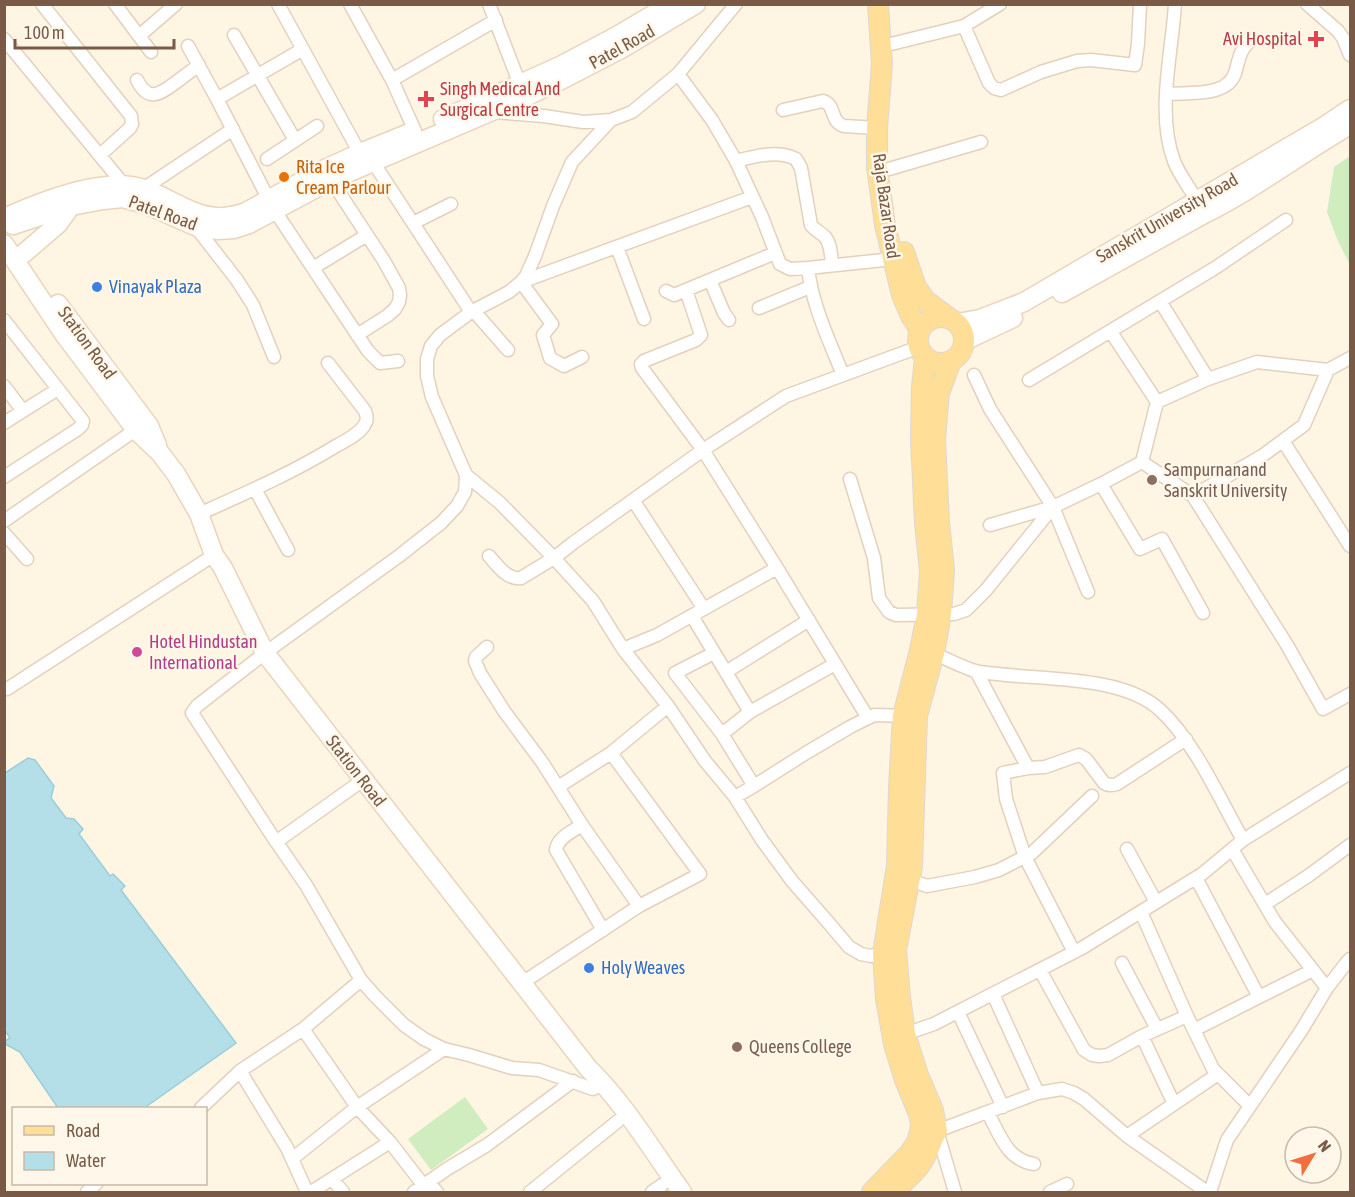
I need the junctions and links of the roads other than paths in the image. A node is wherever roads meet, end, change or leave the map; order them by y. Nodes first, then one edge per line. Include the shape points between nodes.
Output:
1 (42, 4) edge
2 (115, 4) edge
3 (176, 4) edge
4 (278, 4) edge
5 (350, 4) edge
6 (489, 4) edge
7 (671, 4) edge
8 (696, 4) edge
9 (736, 4) edge
10 (878, 4) edge
11 (888, 4) edge
12 (1000, 4) edge
13 (1140, 4) edge
14 (1175, 4) edge
15 (1307, 4) edge
16 (496, 20) junction
17 (964, 26) junction
18 (234, 35) dead end
19 (139, 36) junction
20 (4, 39) edge
21 (1250, 41) dead end
22 (891, 44) junction
23 (188, 46) dead end
24 (303, 49) junction
25 (151, 52) dead end
26 (1350, 55) edge
27 (199, 65) junction
28 (678, 74) junction
29 (258, 76) junction
30 (137, 80) dead end
31 (392, 80) junction
32 (523, 90) junction
33 (1167, 93) junction
34 (217, 99) junction
35 (1350, 109) edge
36 (783, 110) dead end
37 (492, 111) junction
38 (611, 120) junction
39 (1350, 125) edge
40 (317, 126) dead end
41 (877, 128) junction
42 (233, 129) junction
43 (415, 131) junction
44 (295, 140) junction
45 (981, 142) dead end
46 (100, 155) junction
47 (267, 159) dead end
48 (366, 160) junction
49 (736, 161) junction
50 (889, 169) junction
51 (331, 180) junction
52 (124, 185) junction
53 (143, 189) junction
54 (752, 197) junction
55 (451, 204) dead end
56 (71, 206) junction
57 (272, 206) junction
58 (1200, 208) junction
59 (1286, 220) dead end
60 (413, 223) junction
61 (195, 226) junction
62 (8, 229) edge
63 (367, 235) junction
64 (617, 247) junction
65 (775, 253) junction
66 (24, 254) junction
67 (893, 260) junction
68 (832, 265) junction
69 (313, 268) junction
70 (808, 268) junction
71 (710, 280) junction
72 (521, 282) junction
73 (810, 287) junction
74 (686, 290) junction
75 (666, 291) dead end
76 (1160, 301) junction
77 (759, 308) dead end
78 (472, 311) junction
79 (644, 320) dead end
80 (729, 320) dead end
81 (6, 323) edge
82 (956, 327) junction
83 (1111, 332) junction
84 (357, 335) junction
85 (921, 345) junction
86 (508, 350) dead end
87 (274, 357) dead end
88 (582, 357) dead end
89 (1350, 358) edge
90 (398, 361) dead end
91 (951, 361) junction
92 (328, 363) dead end
93 (1328, 370) junction
94 (843, 375) junction
95 (974, 375) dead end
96 (1208, 379) junction
97 (1029, 380) dead end
98 (4, 386) edge
99 (58, 389) junction
100 (931, 390) junction
101 (1157, 402) junction
102 (23, 411) junction
103 (4, 423) edge
104 (141, 426) junction
105 (1283, 441) junction
106 (703, 450) junction
107 (1142, 462) junction
108 (466, 476) junction
109 (4, 477) edge
110 (850, 479) dead end
111 (1101, 484) junction
112 (255, 489) junction
113 (1193, 496) junction
114 (633, 500) junction
115 (1053, 507) junction
116 (199, 514) junction
117 (4, 521) edge
118 (990, 525) dead end
119 (4, 533) edge
120 (1350, 546) edge
121 (288, 550) dead end
122 (214, 555) junction
123 (489, 556) dead end
124 (554, 558) junction
125 (27, 559) dead end
126 (777, 567) junction
127 (1088, 592) dead end
128 (704, 609) junction
129 (1203, 613) dead end
130 (934, 614) junction
131 (692, 616) junction
132 (809, 620) junction
133 (487, 647) dead end
134 (623, 649) junction
135 (927, 650) junction
136 (265, 653) junction
137 (714, 653) junction
138 (835, 664) junction
139 (975, 671) junction
140 (726, 672) junction
141 (7, 689) dead end
142 (1350, 694) edge
143 (668, 706) junction
144 (750, 712) junction
145 (910, 716) junction
146 (868, 718) junction
147 (722, 734) junction
148 (1186, 739) junction
149 (611, 753) junction
150 (1028, 768) junction
151 (1350, 773) edge
152 (363, 780) junction
153 (754, 786) junction
154 (558, 787) junction
155 (1092, 796) dead end
156 (735, 797) junction
157 (582, 825) junction
158 (1243, 840) junction
159 (276, 842) junction
160 (1350, 845) edge
161 (1128, 849) dead end
162 (1232, 849) junction
163 (1025, 857) junction
164 (1196, 878) junction
165 (910, 880) junction
166 (1156, 902) junction
167 (1265, 904) junction
168 (639, 906) junction
169 (1140, 912) junction
170 (603, 930) junction
171 (1074, 952) junction
172 (883, 953) junction
173 (1122, 963) dead end
174 (1349, 963) edge
175 (1040, 970) junction
176 (1313, 970) junction
177 (361, 980) junction
178 (522, 983) junction
179 (1327, 988) junction
180 (993, 994) junction
181 (1259, 997) junction
182 (958, 1012) junction
183 (1187, 1016) junction
184 (303, 1029) junction
185 (1157, 1029) junction
186 (1194, 1030) junction
187 (905, 1034) junction
188 (1143, 1036) junction
189 (444, 1049) junction
190 (240, 1071) junction
191 (1218, 1074) junction
192 (573, 1081) junction
193 (598, 1086) junction
194 (1038, 1094) junction
195 (1174, 1104) junction
196 (1250, 1106) junction
197 (202, 1107) edge
198 (357, 1107) junction
199 (1003, 1107) junction
200 (988, 1113) junction
201 (618, 1121) junction
202 (938, 1131) junction
203 (1127, 1136) junction
204 (390, 1142) junction
205 (292, 1159) junction
206 (1034, 1164) dead end
207 (332, 1179) junction
208 (1067, 1184) dead end
209 (422, 1187) edge
210 (660, 1190) edge
211 (309, 1192) edge
212 (343, 1192) edge
213 (437, 1192) edge
214 (530, 1192) edge
215 (682, 1192) edge
216 (872, 1192) edge
217 (893, 1192) edge
218 (955, 1192) edge
219 (1050, 1192) edge
220 (1209, 1192) edge

1 - 46 street via 132,116 130,128
2 - 19 street
3 - 19 street
4 - 24 street
5 - 31 street
6 - 16 street
7 - 32 street, Patel Road
8 - 32 street, Patel Road via 621,48
9 - 28 street
10 - 41 main road, Raja Bazar Road via 882,64
11 - 22 main road, Raja Bazar Road
12 - 17 street
13 - 17 street via 1135,66 1077,61 1001,90 988,83
14 - 33 street
15 - 26 street via 1338,31
16 - 31 street
16 - 32 street
17 - 22 street
18 - 29 street
19 - 25 street
20 - 46 street
21 - 33 street via 1242,49 1234,79 1227,85 1207,92
22 - 50 main road, Raja Bazar Road
23 - 27 street
24 - 29 street
24 - 48 street
27 - 30 street via 161,94 148,93
27 - 34 street
28 - 38 street via 632,112
28 - 49 street
29 - 34 street
29 - 44 street
31 - 43 street
32 - 37 street, Patel Road
32 - 43 street, Patel Road
33 - 58 street via 1169,146
34 - 42 street
35 - 58 street, Sanskrit University Road
36 - 41 street via 823,101 831,107 839,124
37 - 38 street via 583,122
37 - 48 street, Patel Road
38 - 72 street via 572,162
39 - 58 street, Sanskrit University Road via 1226,204
40 - 44 street
41 - 67 main road, Raja Bazar Road via 877,167
42 - 53 street
42 - 57 street
43 - 48 street, Patel Road
44 - 47 street
45 - 50 street
46 - 52 street
48 - 51 street, Patel Road
48 - 57 street, Patel Road via 325,169
48 - 60 street
49 - 54 street
49 - 68 street via 769,155 796,159 811,225 828,240
50 - 82 main road, Raja Bazar Road via 893,211 916,287
51 - 57 street, Patel Road
51 - 63 street
52 - 53 street, Patel Road
52 - 62 street, Patel Road via 56,197
53 - 57 street, Patel Road via 199,214 217,217
54 - 64 street
54 - 65 street
55 - 60 street
56 - 61 street, Patel Road via 123,198
56 - 62 street, Patel Road
56 - 66 street via 58,224
57 - 61 street, Patel Road via 249,224 234,229
57 - 69 street
58 - 82 street, Sanskrit University Road via 1056,297 983,323
59 - 76 street
60 - 78 street
61 - 87 street via 253,305
62 - 66 street, Station Road
62 - 104 street, Station Road via 64,333
63 - 69 street
63 - 84 street via 400,295 395,309
64 - 72 street
64 - 79 street
65 - 70 street via 785,267
65 - 71 street
66 - 104 street, Station Road
67 - 68 street
67 - 85 main road, Raja Bazar Road
68 - 70 street
69 - 84 street
70 - 73 street
71 - 74 street
71 - 80 street
72 - 78 street
72 - 88 street via 552,324 543,335 550,358 564,366
73 - 77 street
73 - 94 street
74 - 75 street via 674,295
74 - 106 street via 701,335 641,364
76 - 83 street
76 - 96 street
78 - 86 street
78 - 108 street via 440,335 427,359 432,397
81 - 99 street
82 - 85 main road via 939,316 931,319 924,323
82 - 91 main road via 961,352
83 - 97 street
83 - 101 street
84 - 90 street via 380,363
85 - 91 main road via 937,363
85 - 94 street
85 - 100 main road
89 - 93 street
91 - 100 main road
92 - 112 street via 365,411 366,422 318,457
93 - 96 street via 1257,362
93 - 105 street via 1304,425
94 - 106 street via 786,396
95 - 115 street via 990,409
96 - 101 street
98 - 102 street
99 - 102 street
99 - 109 street via 81,417 82,425
100 - 130 main road via 929,419 935,439 944,570
101 - 107 street
102 - 103 street
104 - 116 street, Station Road
104 - 117 street
105 - 113 street
105 - 120 street
106 - 114 street
106 - 126 street
107 - 111 street
107 - 113 street
108 - 124 street via 500,503
108 - 136 street via 465,492 441,523
110 - 130 street via 874,558 879,598 889,612 897,615
111 - 115 street
111 - 129 street via 1140,549 1162,539
112 - 116 street
112 - 121 street
113 - 142 street via 1323,709
114 - 124 street
114 - 128 street
115 - 118 street
115 - 127 street
115 - 130 street via 966,610
116 - 122 street, Station Road
119 - 125 street
122 - 136 street, Station Road
122 - 141 street
123 - 124 street via 515,579
124 - 134 street via 593,601
126 - 128 street
126 - 132 street
128 - 131 street
130 - 135 main road
131 - 134 street
131 - 137 street
132 - 138 street
132 - 140 street
133 - 154 street via 475,660 480,673
134 - 143 street
135 - 139 street
135 - 145 main road
136 - 152 street, Station Road
136 - 159 street via 192,713
137 - 140 street
137 - 147 street via 675,674
138 - 144 street
138 - 146 street
139 - 148 street via 1115,687 1159,708
139 - 150 street
140 - 144 street
143 - 149 street
143 - 156 street
144 - 147 street
145 - 146 street
145 - 165 main road
145 - 172 main road via 899,787 897,866
146 - 153 street
147 - 153 street
148 - 150 street via 1108,786 1079,755 1045,767
148 - 158 street
149 - 154 street
149 - 168 street via 700,874
150 - 163 street via 1003,773 1006,799
151 - 158 street
152 - 159 street
152 - 178 street, Station Road
153 - 156 street
154 - 157 street
155 - 163 street
156 - 172 street via 792,881 849,947 871,956
157 - 168 street
157 - 170 street via 559,841 556,850
158 - 162 street
159 - 177 street
160 - 167 street
161 - 166 street
162 - 164 street
162 - 167 street
163 - 165 street via 975,877 927,886
163 - 171 street
164 - 166 street
164 - 181 street
165 - 187 main road via 896,950
166 - 169 street
167 - 176 street
168 - 170 street
169 - 171 street
169 - 183 street
170 - 178 street
171 - 175 street
172 - 216 main road via 894,1044 921,1124 910,1153
173 - 185 street
174 - 179 street
175 - 180 street
175 - 188 street via 1084,1050 1092,1055 1108,1055
176 - 179 street
176 - 181 street
177 - 184 street
177 - 189 street via 404,1025
178 - 193 street, Station Road
179 - 196 street
180 - 182 street
180 - 194 street
181 - 186 street
182 - 187 street
182 - 199 street
183 - 185 street
183 - 186 street
184 - 190 street
184 - 198 street
185 - 188 street
186 - 191 street
187 - 202 main road
188 - 195 street
189 - 192 street
189 - 198 street
190 - 197 street
190 - 205 street
191 - 195 street
191 - 196 street
192 - 193 street
192 - 209 street
193 - 201 street, Station Road
193 - 215 street, Station Road via 633,1122
194 - 199 street
194 - 203 street via 1062,1089 1074,1093
195 - 203 street
196 - 220 street via 1227,1140
198 - 204 street
198 - 205 street
199 - 200 street
200 - 202 street
200 - 206 street via 1009,1152
201 - 210 street, Station Road
201 - 214 street
202 - 217 main road via 920,1166
202 - 218 street
203 - 220 street
204 - 207 street
204 - 209 street
205 - 211 street
207 - 211 street
207 - 212 street
208 - 219 street
209 - 213 street

